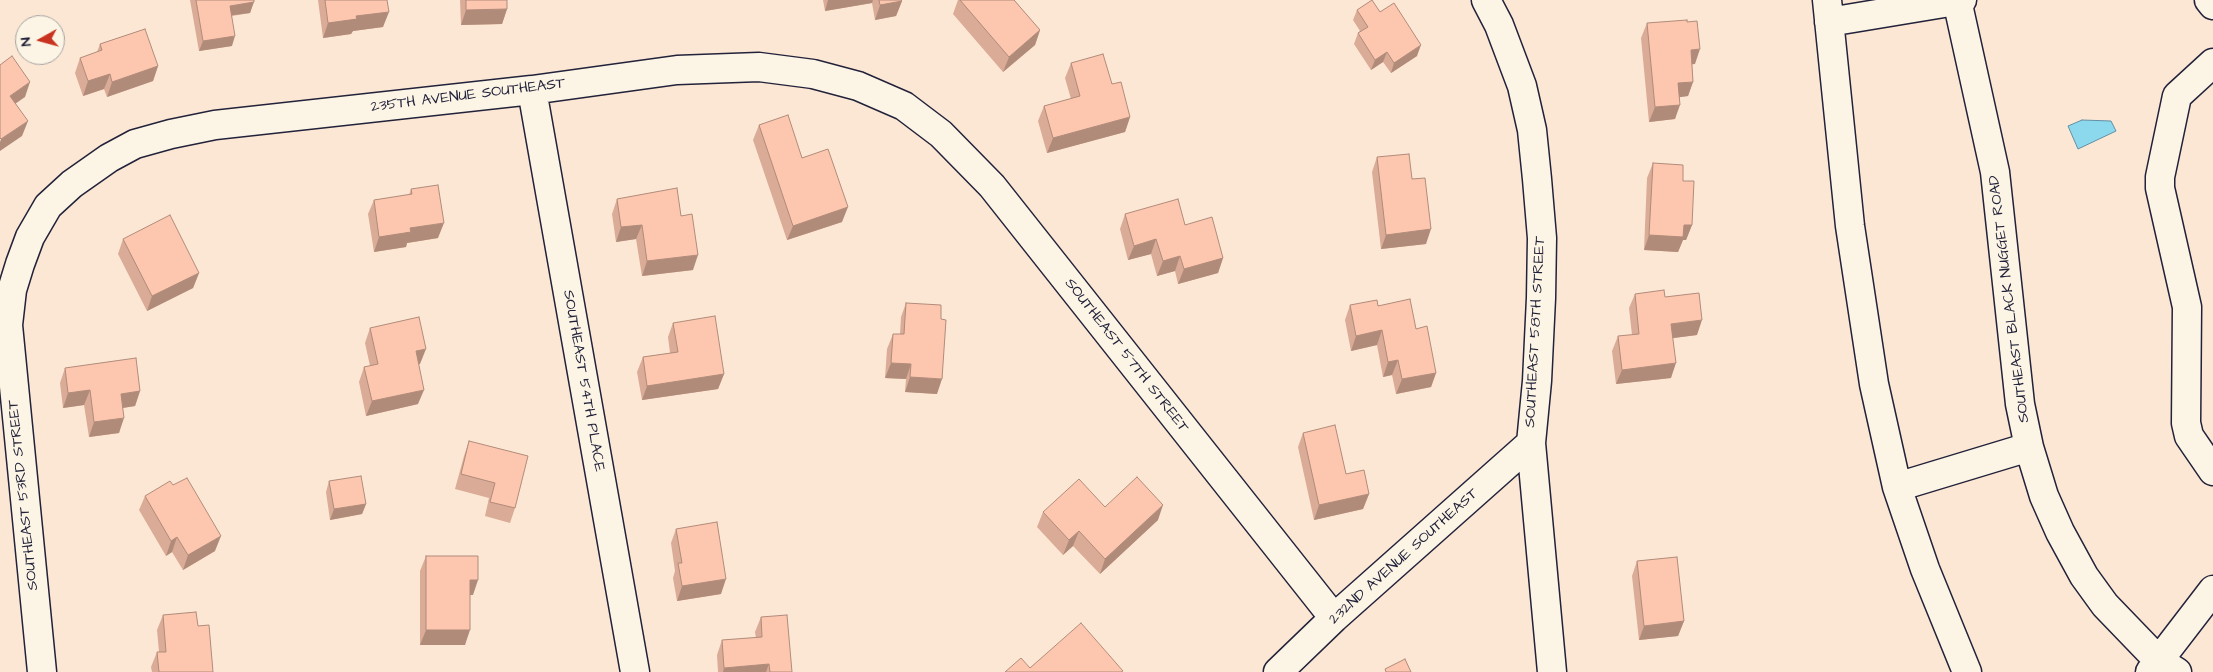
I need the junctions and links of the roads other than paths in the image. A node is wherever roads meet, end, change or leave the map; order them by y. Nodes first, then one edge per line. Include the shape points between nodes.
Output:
1 (1486, 0) edge
2 (1959, 0) edge
3 (2209, 0) edge
4 (2213, 4) edge
5 (1828, 11) edge
6 (2213, 63) edge
7 (532, 90) junction
8 (904, 106) joint
9 (48, 206) joint
10 (1531, 443) junction
11 (2029, 447) junction
12 (2213, 471) edge
13 (1897, 487) junction
14 (2213, 590) edge
15 (1334, 618) junction
16 (2161, 668) edge
17 (42, 672) edge
18 (635, 672) edge
19 (1278, 672) edge
20 (1552, 672) edge
21 (1968, 672) edge

1 - 10 street, SOUTHEAST 58TH STREET via 1522,86 1532,130 1537,179 1542,238 1541,298
2 - 5 street
2 - 11 street, SOUTHEAST BLACK NUGGET ROAD via 1995,172 2020,404
3 - 4 street
5 - 13 street via 1850,226 1874,384
6 - 12 street via 2177,96 2160,188 2187,307 2186,423 2189,436
7 - 8 street, 235TH AVENUE SOUTHEAST via 677,70 759,67 813,74 858,86
7 - 9 street, 235TH AVENUE SOUTHEAST via 215,125 171,134 135,144 109,158
7 - 18 street, SOUTHEAST 54TH PLACE
8 - 15 street, SOUTHEAST 57TH STREET via 941,134 992,186
9 - 17 street, SOUTHEAST 53RD STREET via 30,237 20,264 12,290 8,325
10 - 15 street, 232ND AVENUE SOUTHEAST
10 - 20 street, SOUTHEAST 58TH STREET
11 - 13 street
11 - 16 street, SOUTHEAST BLACK NUGGET ROAD via 2044,496 2084,576
13 - 21 street via 1925,569
14 - 16 street
15 - 19 street, 232ND AVENUE SOUTHEAST

